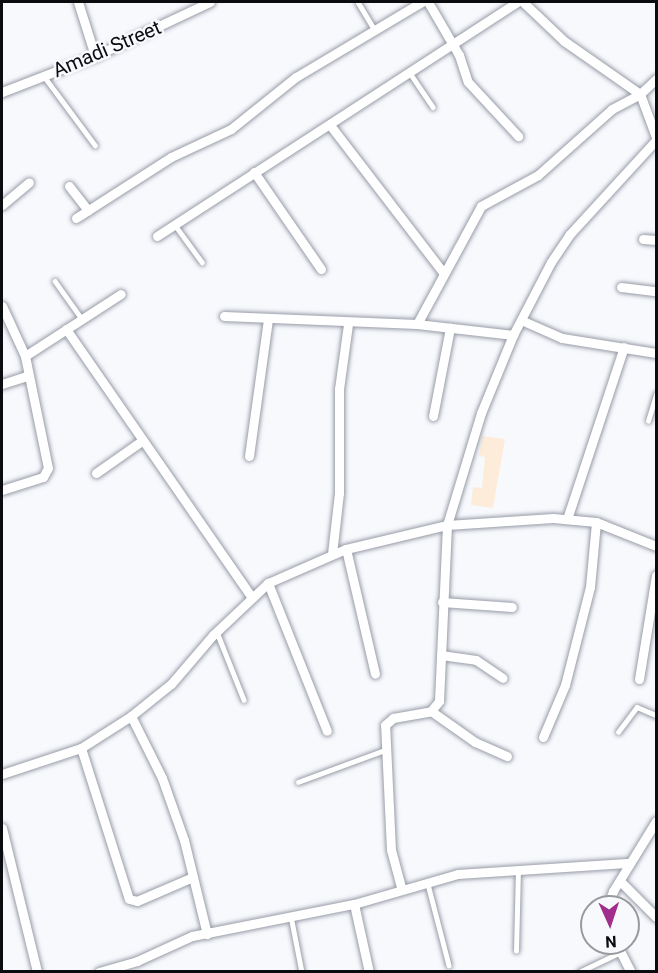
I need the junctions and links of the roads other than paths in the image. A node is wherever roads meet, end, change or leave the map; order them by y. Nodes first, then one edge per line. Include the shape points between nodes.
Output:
1 (78, 2) edge
2 (210, 2) edge
3 (358, 2) edge
4 (422, 2) edge
5 (428, 2) edge
6 (517, 2) edge
7 (523, 2) edge
8 (375, 30) junction
9 (452, 43) junction
10 (95, 56) junction
11 (409, 71) junction
12 (44, 76) junction
13 (657, 79) edge
14 (2, 92) edge
15 (639, 94) junction
16 (434, 107) dead end
17 (330, 125) junction
18 (518, 136) dead end
19 (657, 139) edge
20 (95, 145) dead end
21 (254, 172) junction
22 (29, 182) dead end
23 (69, 186) dead end
24 (2, 205) edge
25 (88, 210) junction
26 (76, 218) dead end
27 (175, 225) junction
28 (157, 236) dead end
29 (643, 239) dead end
30 (657, 240) edge
31 (202, 262) dead end
32 (321, 269) dead end
33 (442, 272) junction
34 (55, 281) dead end
35 (621, 287) dead end
36 (657, 291) edge
37 (121, 294) dead end
38 (2, 306) edge
39 (225, 316) dead end
40 (82, 319) junction
41 (268, 319) junction
42 (521, 320) junction
43 (348, 324) junction
44 (417, 324) junction
45 (450, 328) junction
46 (66, 329) junction
47 (513, 335) junction
48 (624, 347) junction
49 (657, 353) edge
50 (25, 356) junction
51 (29, 375) junction
52 (2, 384) edge
53 (657, 394) edge
54 (433, 416) dead end
55 (648, 421) dead end
56 (143, 440) junction
57 (249, 456) dead end
58 (96, 473) dead end
59 (2, 490) edge
60 (567, 519) junction
61 (596, 522) junction
62 (447, 525) junction
63 (657, 546) edge
64 (346, 549) junction
65 (332, 554) junction
66 (657, 575) edge
67 (268, 583) junction
68 (252, 598) junction
69 (442, 602) junction
70 (512, 607) dead end
71 (217, 632) junction
72 (441, 655) junction
73 (375, 674) dead end
74 (503, 678) dead end
75 (639, 679) dead end
76 (244, 700) dead end
77 (431, 711) junction
78 (657, 715) edge
79 (130, 716) junction
80 (327, 731) dead end
81 (618, 732) dead end
82 (543, 737) dead end
83 (81, 748) junction
84 (386, 750) junction
85 (507, 756) dead end
86 (2, 774) edge
87 (298, 782) dead end
88 (657, 821) edge
89 (2, 828) edge
90 (630, 863) junction
91 (518, 868) junction
92 (193, 878) junction
93 (427, 881) junction
94 (620, 881) junction
95 (401, 888) junction
96 (613, 895) edge
97 (354, 904) junction
98 (291, 916) junction
99 (657, 917) edge
100 (207, 934) junction
101 (516, 951) dead end
102 (615, 955) edge
103 (622, 955) edge
104 (449, 965) dead end
105 (37, 972) edge
106 (99, 972) edge
107 (303, 972) edge
108 (369, 972) edge
109 (579, 972) edge
110 (631, 972) edge

1 - 10 street
2 - 10 street, Amadi Street
3 - 8 lane
4 - 8 street
5 - 9 street
6 - 9 street
7 - 15 street via 564,41
8 - 25 street via 296,77 231,129 171,157
9 - 11 street
9 - 18 street via 474,91
10 - 12 street, Amadi Street
11 - 16 lane
11 - 17 street
12 - 14 street, Amadi Street
12 - 20 lane
13 - 15 street
15 - 19 street
15 - 33 street via 612,109 538,175 481,206
17 - 21 street
17 - 33 street
19 - 42 street via 570,234
21 - 27 street
21 - 32 street
22 - 24 street
23 - 25 street
25 - 26 street
27 - 28 street
27 - 31 lane
29 - 30 street
33 - 44 street
34 - 40 lane
35 - 36 street
37 - 40 street
38 - 50 street
39 - 41 street
40 - 46 street
41 - 43 street
41 - 57 street
42 - 47 street
42 - 48 street via 550,335
43 - 44 street
43 - 65 street via 339,389 339,493
44 - 45 street
45 - 47 street
45 - 54 street
46 - 50 street
46 - 56 street
47 - 62 street via 481,413
48 - 49 street
48 - 60 street
50 - 51 street
51 - 52 street
51 - 59 street via 48,471 43,477
53 - 55 lane
56 - 58 street
56 - 68 street
60 - 61 street
60 - 62 street
61 - 63 street
61 - 82 street via 590,587 565,685
62 - 64 street
62 - 69 street
64 - 65 street
64 - 73 street
65 - 67 street
66 - 75 street
67 - 68 street
67 - 80 street
68 - 71 street
69 - 70 street
69 - 72 street
71 - 76 lane
71 - 79 street via 171,684
72 - 74 street via 476,660
72 - 77 street via 438,700
77 - 84 street via 387,722
77 - 85 street via 475,742
78 - 81 lane via 637,707
79 - 83 street
79 - 92 street via 162,778
83 - 86 street
83 - 92 street via 131,901
84 - 87 lane
84 - 95 street via 391,850
88 - 90 street
89 - 105 street
90 - 91 street
90 - 94 street
91 - 93 street
91 - 101 lane
92 - 100 street
93 - 95 street
93 - 104 lane
94 - 96 street
94 - 99 street
95 - 97 street
97 - 98 street
97 - 108 street
98 - 100 street
98 - 107 lane
100 - 106 street via 166,945 137,961
102 - 109 lane
103 - 110 street

